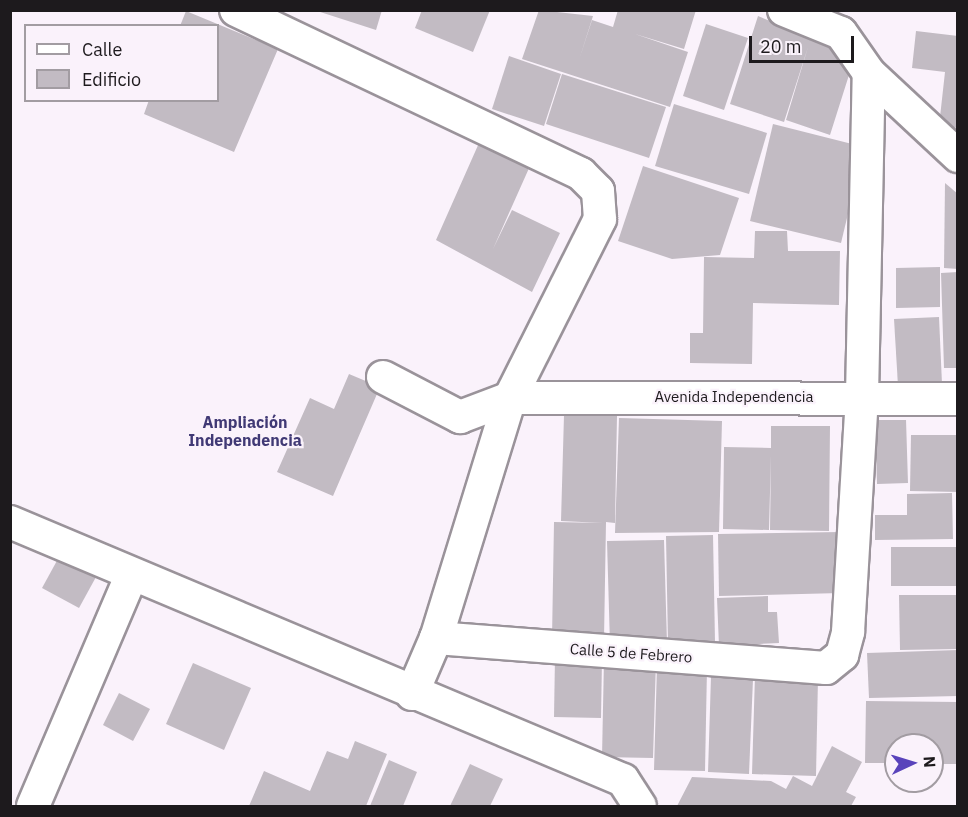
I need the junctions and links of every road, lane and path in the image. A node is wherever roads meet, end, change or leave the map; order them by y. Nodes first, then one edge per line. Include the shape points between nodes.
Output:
1 (236, 10) edge
2 (784, 10) edge
3 (869, 73) junction
4 (957, 156) edge
5 (383, 377) dead end
6 (862, 396) junction
7 (510, 398) junction
8 (957, 399) edge
9 (10, 522) edge
10 (132, 574) junction
11 (436, 638) junction
12 (412, 694) junction
13 (33, 807) edge
14 (640, 807) edge

1 - 7 street via 581,174 598,191 600,219
2 - 3 street via 841,33
3 - 4 street
3 - 6 street
5 - 7 street via 460,417
6 - 7 street, Avenida Independencia
6 - 8 street, Avenida Independencia
6 - 11 street, Calle 5 de Febrero via 848,633 842,655 826,668
7 - 11 street
9 - 10 street
10 - 12 street
10 - 13 street
11 - 12 street
12 - 14 street via 623,780

